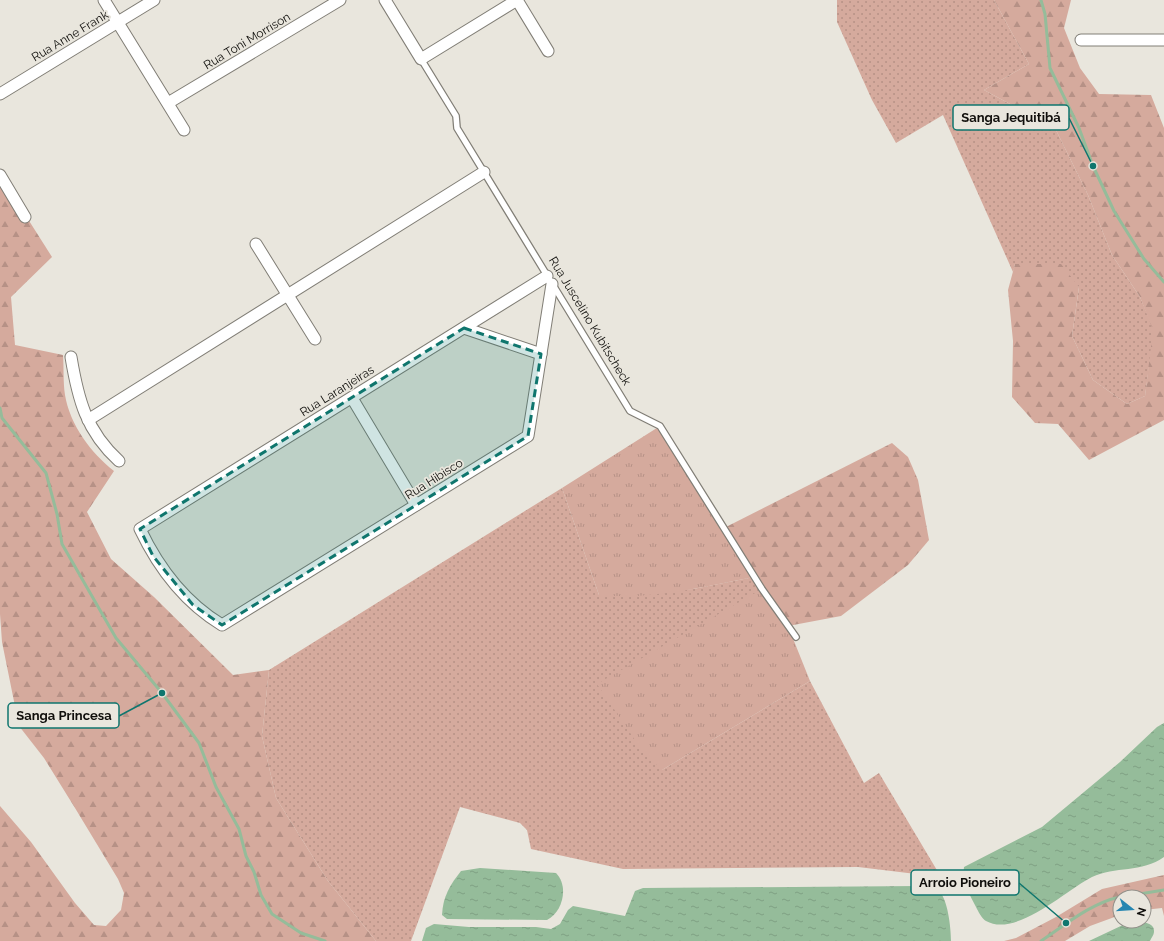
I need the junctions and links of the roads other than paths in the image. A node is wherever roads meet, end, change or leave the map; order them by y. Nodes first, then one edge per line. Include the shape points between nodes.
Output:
1 (104, 0) edge
2 (154, 0) edge
3 (340, 0) edge
4 (385, 0) edge
5 (517, 0) edge
6 (118, 22) junction
7 (1081, 40) dead end
8 (1164, 40) edge
9 (548, 52) dead end
10 (421, 59) junction
11 (0, 94) edge
12 (168, 104) junction
13 (184, 130) dead end
14 (484, 172) junction
15 (0, 176) edge
16 (25, 217) dead end
17 (256, 244) dead end
18 (550, 280) junction
19 (288, 295) junction
20 (464, 328) junction
21 (315, 339) dead end
22 (541, 354) junction
23 (72, 357) dead end
24 (352, 398) junction
25 (88, 420) junction
26 (119, 461) dead end
27 (416, 505) junction
28 (222, 625) joint
29 (796, 637) dead end

1 - 6 street
2 - 6 street, Rua Anne Frank
3 - 12 street, Rua Toni Morrison
4 - 10 street, Rua Juscelino Kubitscheck
5 - 9 street
5 - 10 street
6 - 11 street, Rua Anne Frank
6 - 12 street
7 - 8 street
10 - 14 lane, Rua Juscelino Kubitscheck via 456,116 457,128
12 - 13 street
14 - 18 lane, Rua Juscelino Kubitscheck
14 - 19 street
15 - 16 street
17 - 19 street
18 - 20 street, Rua Laranjeiras
18 - 22 street, Rua Hibisco
18 - 29 lane, Rua Juscelino Kubitscheck via 630,410 660,426 762,589
19 - 21 street
19 - 25 street
20 - 22 street
20 - 24 street, Rua Laranjeiras
22 - 27 street, Rua Hibisco via 528,436
23 - 25 street via 75,384 82,410
24 - 27 street
24 - 28 street, Rua Laranjeiras via 140,529 153,556 169,579 193,605
25 - 26 street via 108,451
27 - 28 street, Rua Hibisco

